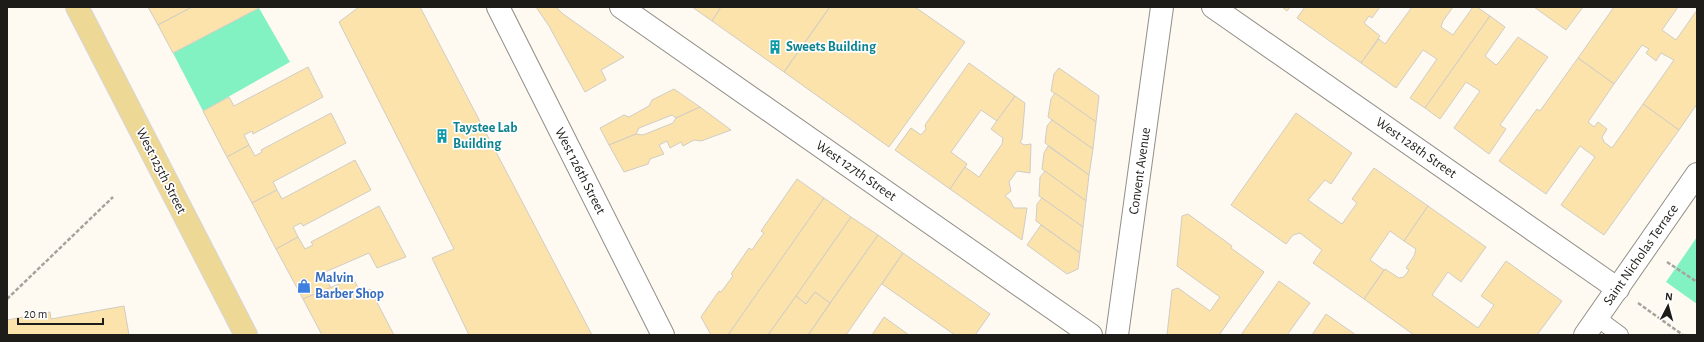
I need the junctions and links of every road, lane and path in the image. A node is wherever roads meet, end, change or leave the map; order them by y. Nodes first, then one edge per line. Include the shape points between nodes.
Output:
1 (77, 7) edge
2 (498, 7) edge
3 (621, 7) edge
4 (1162, 7) edge
5 (1213, 7) edge
6 (1697, 174) edge
7 (113, 197) dead end
8 (1646, 249) junction
9 (1697, 282) edge
10 (1618, 289) junction
11 (7, 299) edge
12 (1591, 327) edge
13 (246, 335) edge
14 (664, 335) edge
15 (1092, 335) edge
16 (1118, 335) edge
17 (1620, 335) edge
18 (1683, 335) edge

1 - 13 main road, West 125th Street
2 - 14 street, West 126th Street
3 - 15 street, West 127th Street
4 - 16 street, Convent Avenue
5 - 10 street, West 128th Street
6 - 8 street, Saint Nicholas Terrace
7 - 11 path
8 - 9 path
8 - 10 street, Saint Nicholas Terrace
10 - 12 street, Saint Nicholas Terrace
10 - 18 path
12 - 17 lane

